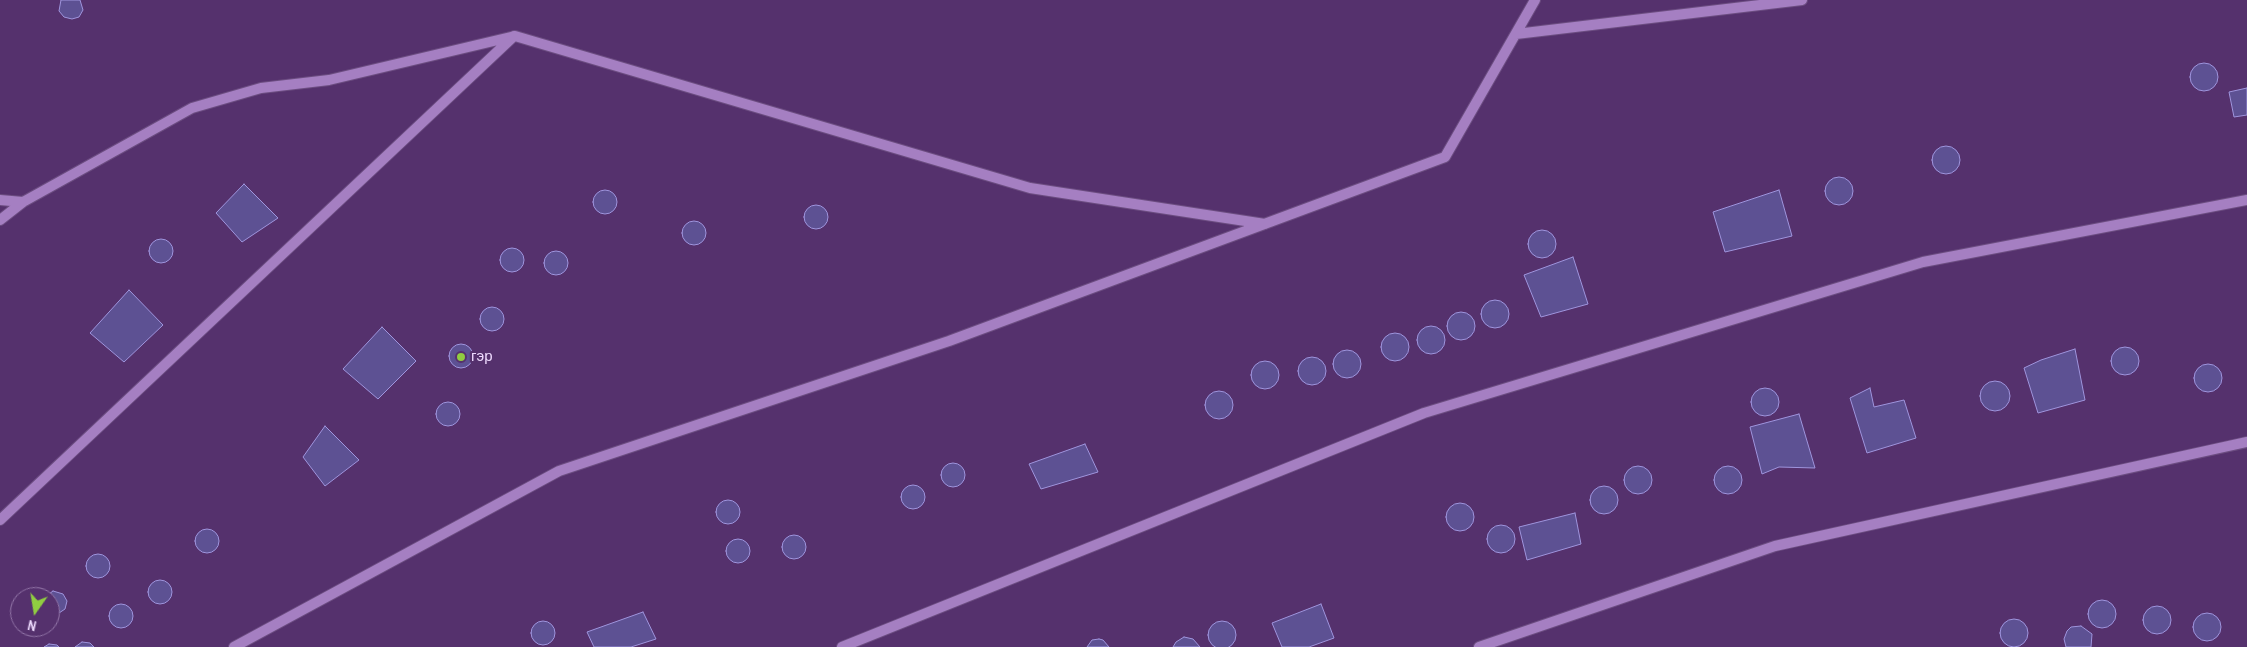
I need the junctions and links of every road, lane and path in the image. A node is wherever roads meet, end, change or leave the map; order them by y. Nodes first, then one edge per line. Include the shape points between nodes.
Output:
1 (1535, 0) edge
2 (1802, 0) edge
3 (1516, 34) junction
4 (515, 36) junction
5 (0, 200) edge
6 (2247, 200) edge
7 (24, 202) junction
8 (0, 220) edge
9 (1266, 224) junction
10 (2247, 442) edge
11 (0, 520) edge
12 (234, 647) edge
13 (842, 647) edge
14 (1479, 647) edge

1 - 3 street
2 - 3 street
3 - 9 street via 1445,157
4 - 7 street via 329,80 261,88 192,108
4 - 9 street via 1030,188
4 - 11 street
5 - 7 street
6 - 13 street via 1922,262 1424,413
7 - 8 street
9 - 12 street via 949,341 559,471
10 - 14 street via 1775,546

